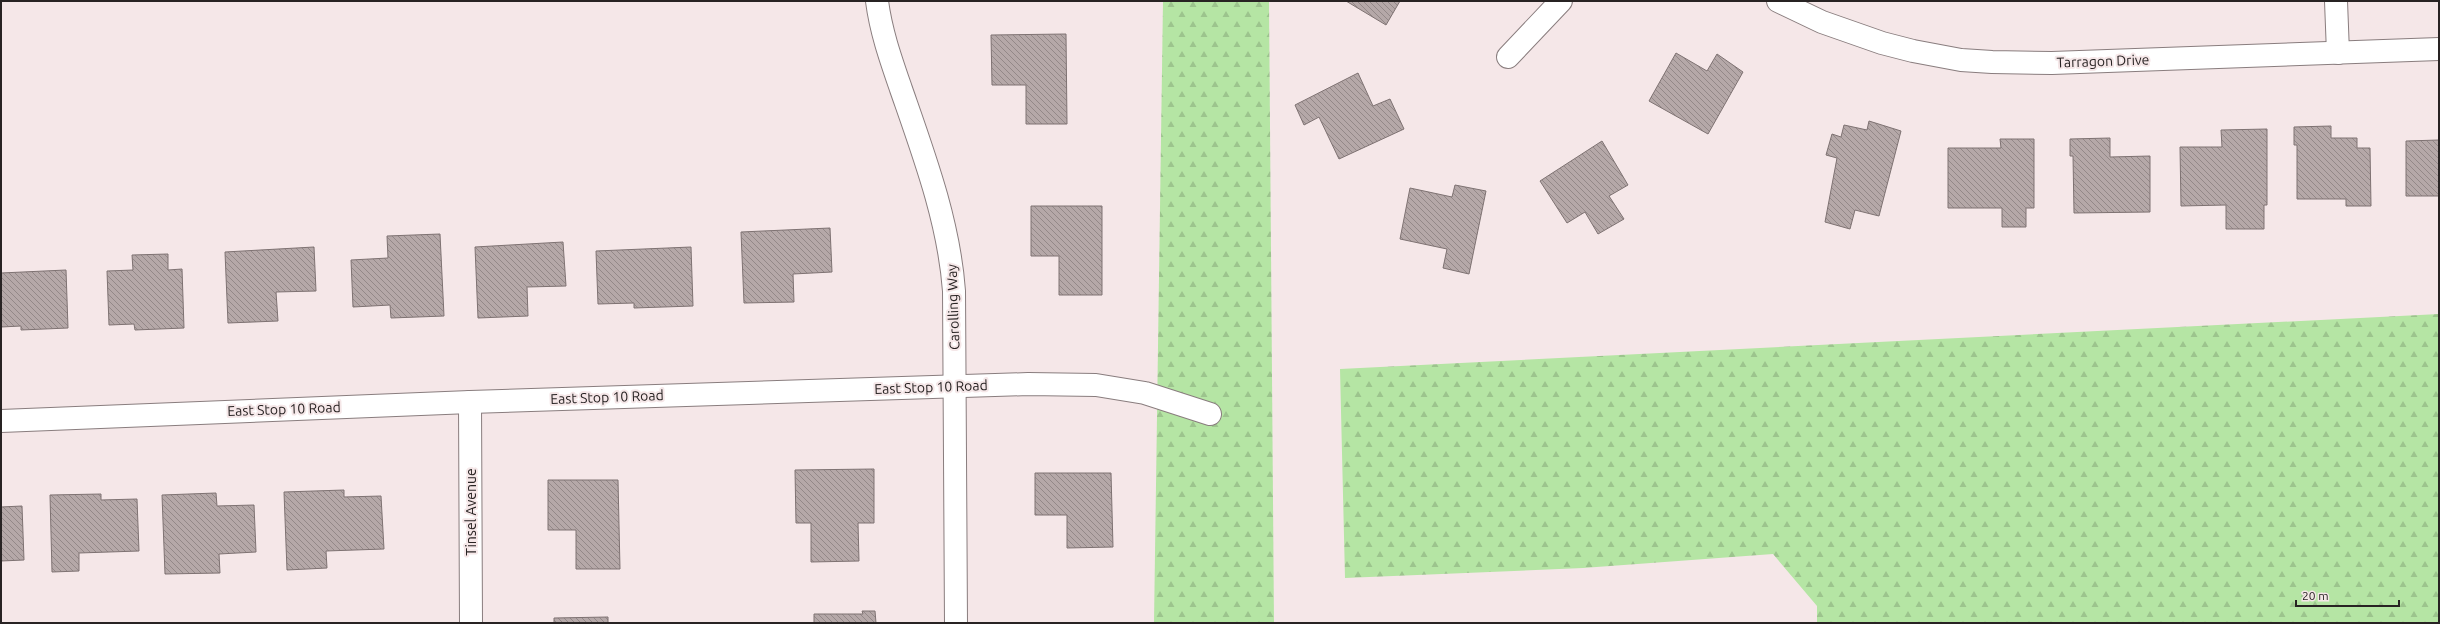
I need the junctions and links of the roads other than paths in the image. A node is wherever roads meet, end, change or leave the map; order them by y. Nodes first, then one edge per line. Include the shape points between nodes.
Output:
1 (877, 1) edge
2 (1561, 1) edge
3 (1778, 1) edge
4 (2336, 1) edge
5 (2439, 49) edge
6 (2338, 53) junction
7 (1508, 57) dead end
8 (955, 386) junction
9 (470, 402) junction
10 (1210, 414) dead end
11 (1, 421) edge
12 (471, 623) edge
13 (956, 623) edge

1 - 8 street, Carolling Way via 887,49 948,239 954,291
2 - 7 street
3 - 6 street, Tarragon Drive via 1822,22 1882,43 1960,60 2052,63
4 - 6 street
5 - 6 street, Tarragon Drive
8 - 9 street, East Stop 10 Road
8 - 10 street, East Stop 10 Road via 1096,385 1145,393
8 - 13 street, Carolling Way
9 - 11 street, East Stop 10 Road
9 - 12 street, Tinsel Avenue

